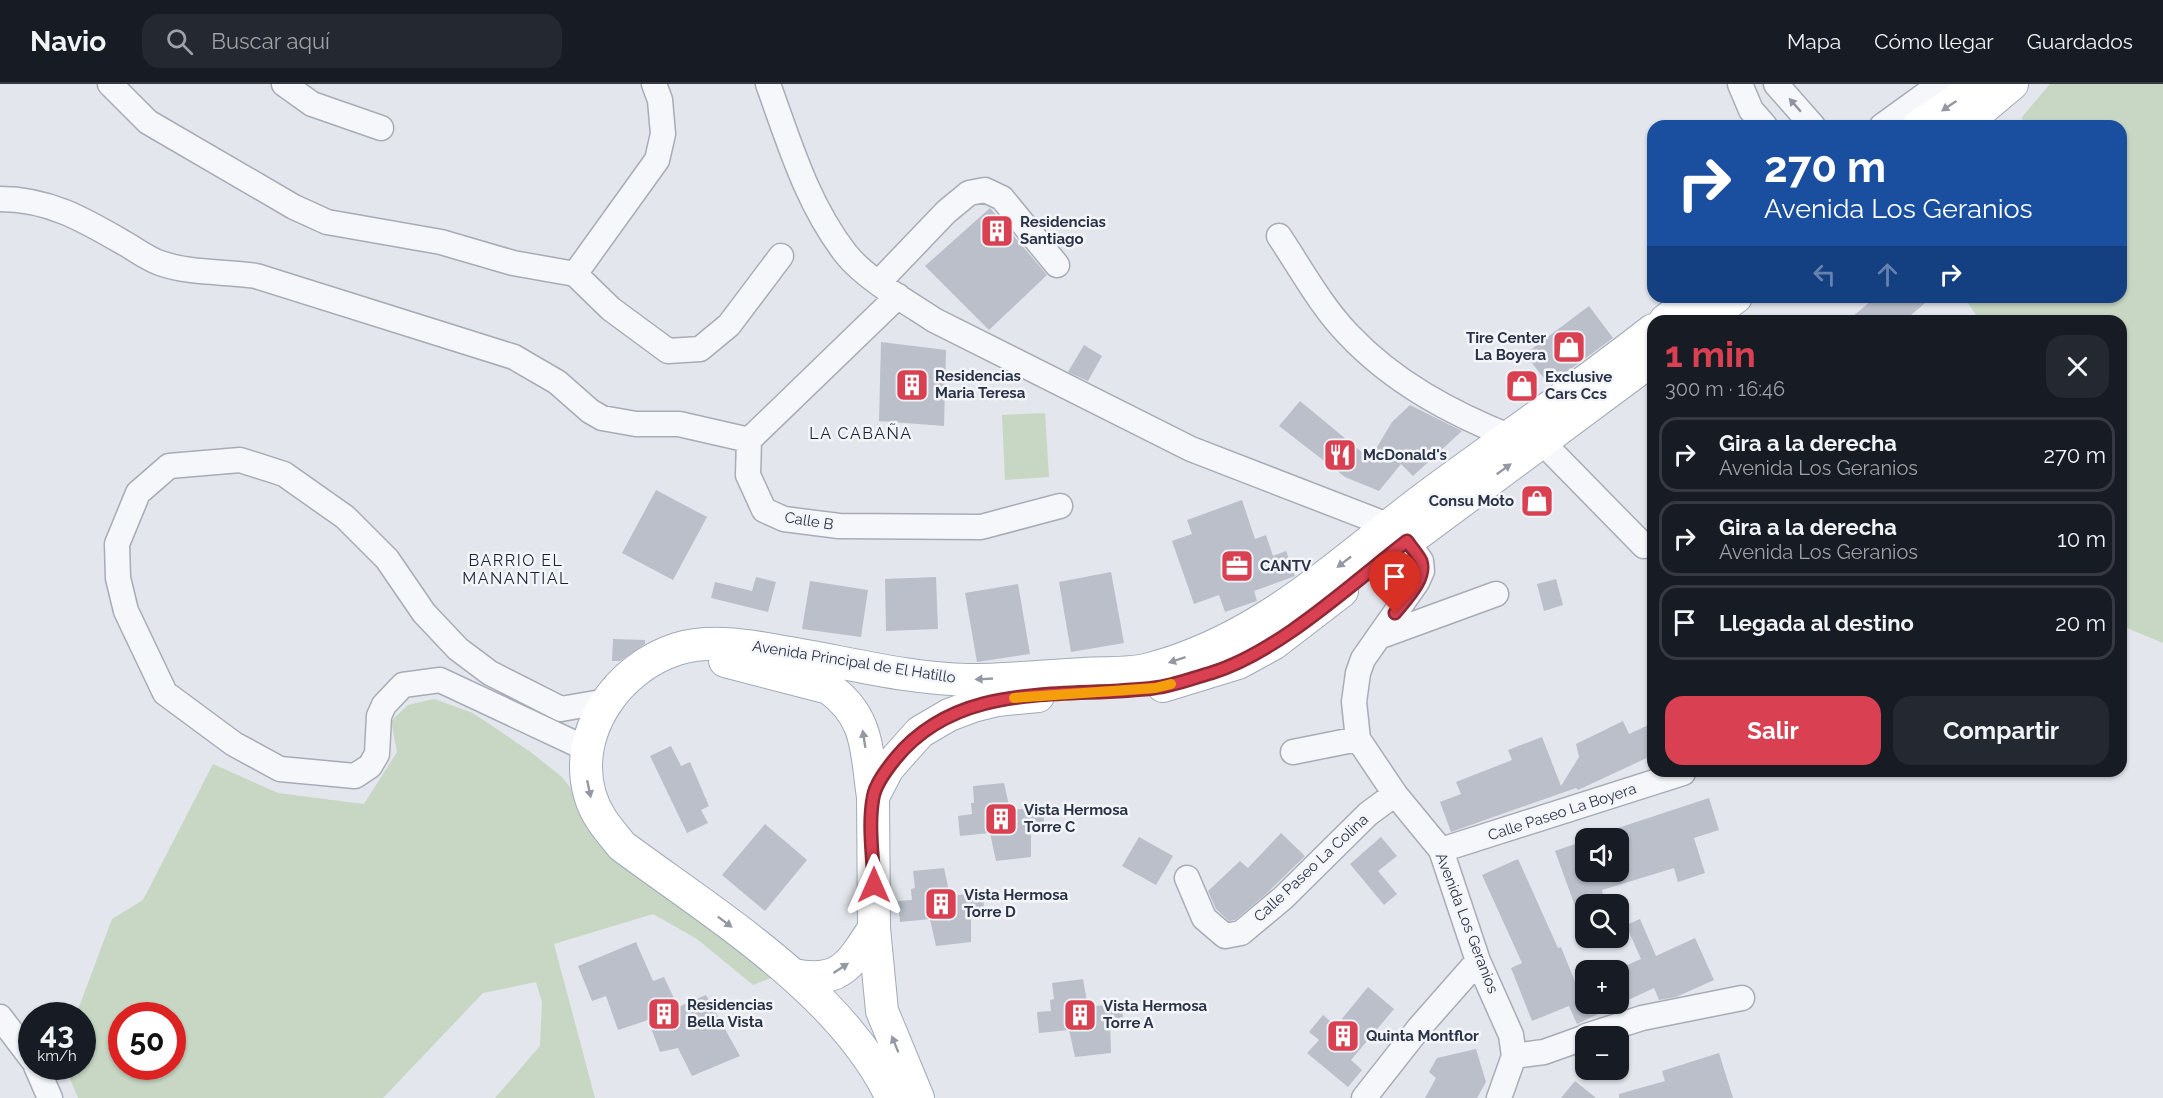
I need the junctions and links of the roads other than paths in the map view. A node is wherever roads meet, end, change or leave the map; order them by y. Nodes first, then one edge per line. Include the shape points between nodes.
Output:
1 (110, 84) edge
2 (284, 84) edge
3 (654, 84) edge
4 (768, 84) edge
5 (1740, 84) edge
6 (1776, 84) edge
7 (1940, 84) edge
8 (1981, 84) edge
9 (2012, 84) edge
10 (1760, 120) edge
11 (1808, 120) edge
12 (1890, 120) edge
13 (1928, 120) edge
14 (1969, 120) edge
15 (381, 128) dead end
16 (0, 199) edge
17 (1279, 236) dead end
18 (781, 256) dead end
19 (1057, 265) dead end
20 (574, 274) junction
21 (888, 289) junction
22 (1688, 303) edge
23 (1728, 303) edge
24 (1673, 315) edge
25 (1712, 315) edge
26 (1647, 335) edge
27 (1647, 368) edge
28 (1511, 437) junction
29 (749, 441) junction
30 (1542, 442) junction
31 (1060, 506) dead end
32 (1398, 534) junction
33 (1644, 546) dead end
34 (1496, 594) dead end
35 (1381, 636) junction
36 (677, 649) junction
37 (607, 701) junction
38 (561, 709) junction
39 (556, 734) junction
40 (1358, 739) junction
41 (587, 749) junction
42 (1293, 752) dead end
43 (1670, 777) edge
44 (1395, 794) junction
45 (873, 797) junction
46 (1441, 850) junction
47 (1187, 878) dead end
48 (874, 928) junction
49 (1478, 961) junction
50 (793, 975) junction
51 (1742, 998) dead end
52 (0, 1017) edge
53 (1618, 1026) edge
54 (18, 1041) edge
55 (1575, 1041) edge
56 (1514, 1056) junction
57 (42, 1080) edge
58 (50, 1098) edge
59 (892, 1098) edge
60 (918, 1098) edge
61 (1364, 1098) edge
62 (1499, 1098) edge

1 - 20 street via 148,122 327,222 441,242 513,263
2 - 15 street via 312,105
3 - 20 street via 660,100 663,134 657,160
4 - 21 street via 808,194 847,255
5 - 10 street
11 -> 6 street
7 - 12 street
8 -> 13 main road
9 - 14 main road
16 - 29 street via 24,199 79,216 158,263 189,271 256,276 514,357 556,382 602,418 636,424 679,424
17 - 28 street via 1348,334 1394,376 1425,396
18 - 20 street via 729,324 700,349 668,351 611,309
19 - 21 street via 1002,198 985,190 969,194 946,212
21 - 29 street
21 - 32 street via 934,320 1191,449
22 - 24 main road
23 - 25 main road
26 - 28 main road, Avenida Principal de El Hatillo
27 - 30 main road, Avenida Principal de El Hatillo
28 - 32 main road, Avenida Principal de El Hatillo
29 - 31 street, Calle B via 748,476 764,510 784,519 839,526 981,527
32 -> 30 main road, Avenida Principal de El Hatillo
30 - 33 street
32 - 35 street, Avenida Los Geranios via 1421,561 1420,577
32 -> 36 main road, Avenida Principal de El Hatillo via 1247,631 1222,644 1146,670 969,680 910,674 744,645
32 - 45 main road, Avenida Principal de El Hatillo via 1273,644 1238,663 1155,688 997,700 973,706 920,732 888,768
34 - 35 street
35 - 40 street, Avenida Los Geranios via 1370,646 1358,673 1354,702
36 - 37 main road, Avenida Principal de El Hatillo via 643,667 619,685
45 -> 36 main road via 864,733 842,697 813,683
37 - 38 street
37 - 41 main road, Avenida Principal de El Hatillo via 594,722
38 - 39 street
38 - 39 street via 490,673 458,649 424,613 387,559 345,518 284,474 240,459 169,466 138,493 117,544 118,578 126,611 165,693 234,744 280,769 355,776 370,766 377,754 379,716 384,705 403,685 440,680
39 - 41 street
40 - 42 street
40 - 44 street, Avenida Los Geranios
41 -> 50 main road, Avenida Principal de El Hatillo via 591,797 602,821 622,846
43 - 46 street, Calle Paseo La Boyera
44 - 46 street, Avenida Los Geranios
44 - 47 street, Calle Paseo La Colina via 1368,814 1304,879 1241,933 1225,936 1204,918
45 - 48 main road, Avenida Principal de El Hatillo
46 - 49 street, Avenida Los Geranios
50 -> 48 main road via 815,980 841,970
60 -> 48 main road, Avenida Principal de El Hatillo via 882,1011
49 - 56 street, Avenida Los Geranios via 1511,1035
49 - 61 street
50 - 59 main road, Avenida Principal de El Hatillo via 862,1045
51 - 53 street
52 - 54 street
55 - 56 street via 1544,1052
56 - 62 street
57 - 58 street

